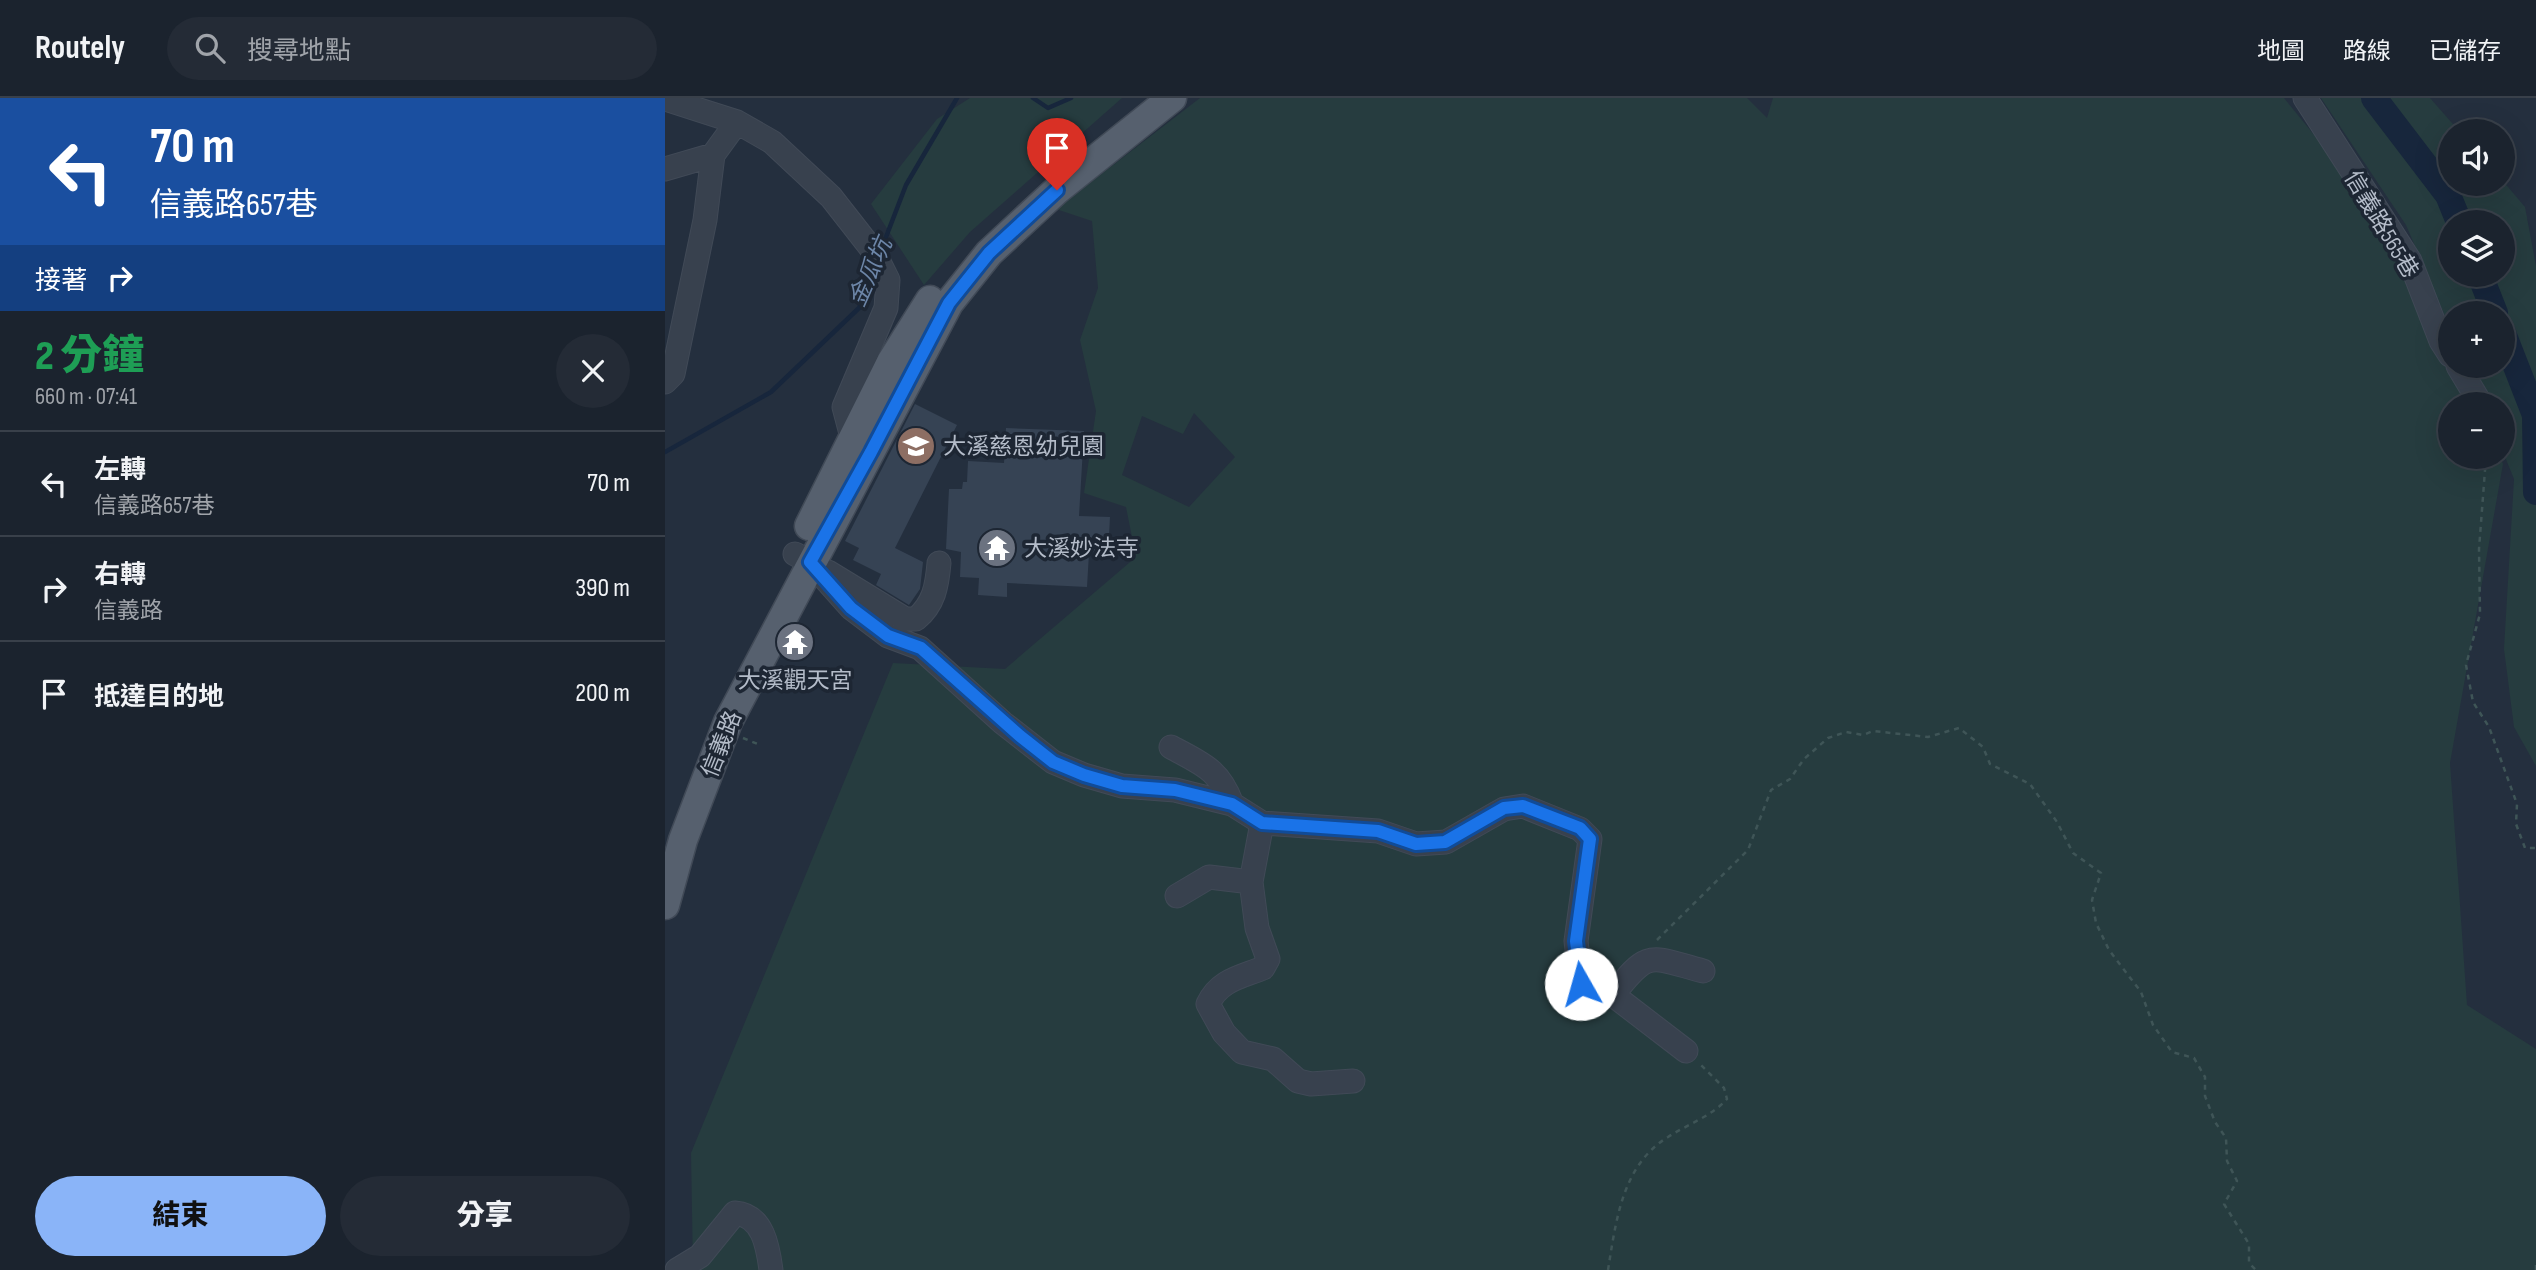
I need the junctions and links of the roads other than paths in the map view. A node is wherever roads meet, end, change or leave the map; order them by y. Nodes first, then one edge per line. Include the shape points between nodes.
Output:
1 (1146, 98) edge
2 (1172, 98) edge
3 (2305, 98) edge
4 (665, 99) edge
5 (737, 122) junction
6 (713, 155) junction
7 (665, 169) edge
8 (2438, 333) edge
9 (665, 382) edge
10 (862, 446) junction
11 (802, 558) junction
12 (939, 563) dead end
13 (1171, 747) dead end
14 (1232, 804) junction
15 (1262, 823) junction
16 (665, 843) edge
17 (1251, 882) junction
18 (1177, 896) dead end
19 (665, 905) edge
20 (1703, 971) dead end
21 (1613, 995) junction
22 (1686, 1051) road end
23 (1353, 1081) dead end
24 (677, 1270) edge
25 (771, 1270) edge

1 - 10 main road, 信義路 via 977,242 934,295 898,351
2 - 10 main road, 信義路 via 1057,190 989,253 949,303
3 - 8 street, 信義路565巷 via 2410,261
4 - 5 street
5 - 6 street
5 - 10 street via 772,142 831,197 888,280 886,308 843,407
6 - 7 street
6 - 9 street via 695,271 673,374
10 - 11 main road, 信義路
11 - 12 street via 905,618 916,619 928,609 937,587
11 - 14 street via 851,608 888,636 921,648 1053,762 1122,786 1175,790
11 - 16 main road, 信義路 via 712,719
11 - 19 main road, 信義路 via 728,722 683,840
13 - 14 street via 1209,768 1223,782
14 - 15 street
15 - 17 street
15 - 21 street via 1378,831 1416,844 1445,842 1504,808 1523,806 1580,828 1590,839 1576,941 1581,984
17 - 18 street via 1209,877
17 - 23 street via 1257,928 1268,959 1263,968 1214,991 1208,1004 1224,1033 1242,1052 1273,1059 1299,1081
20 - 21 street via 1656,957 1636,965
21 - 22 street
24 - 25 street via 699,1255 735,1213 744,1214 768,1242

